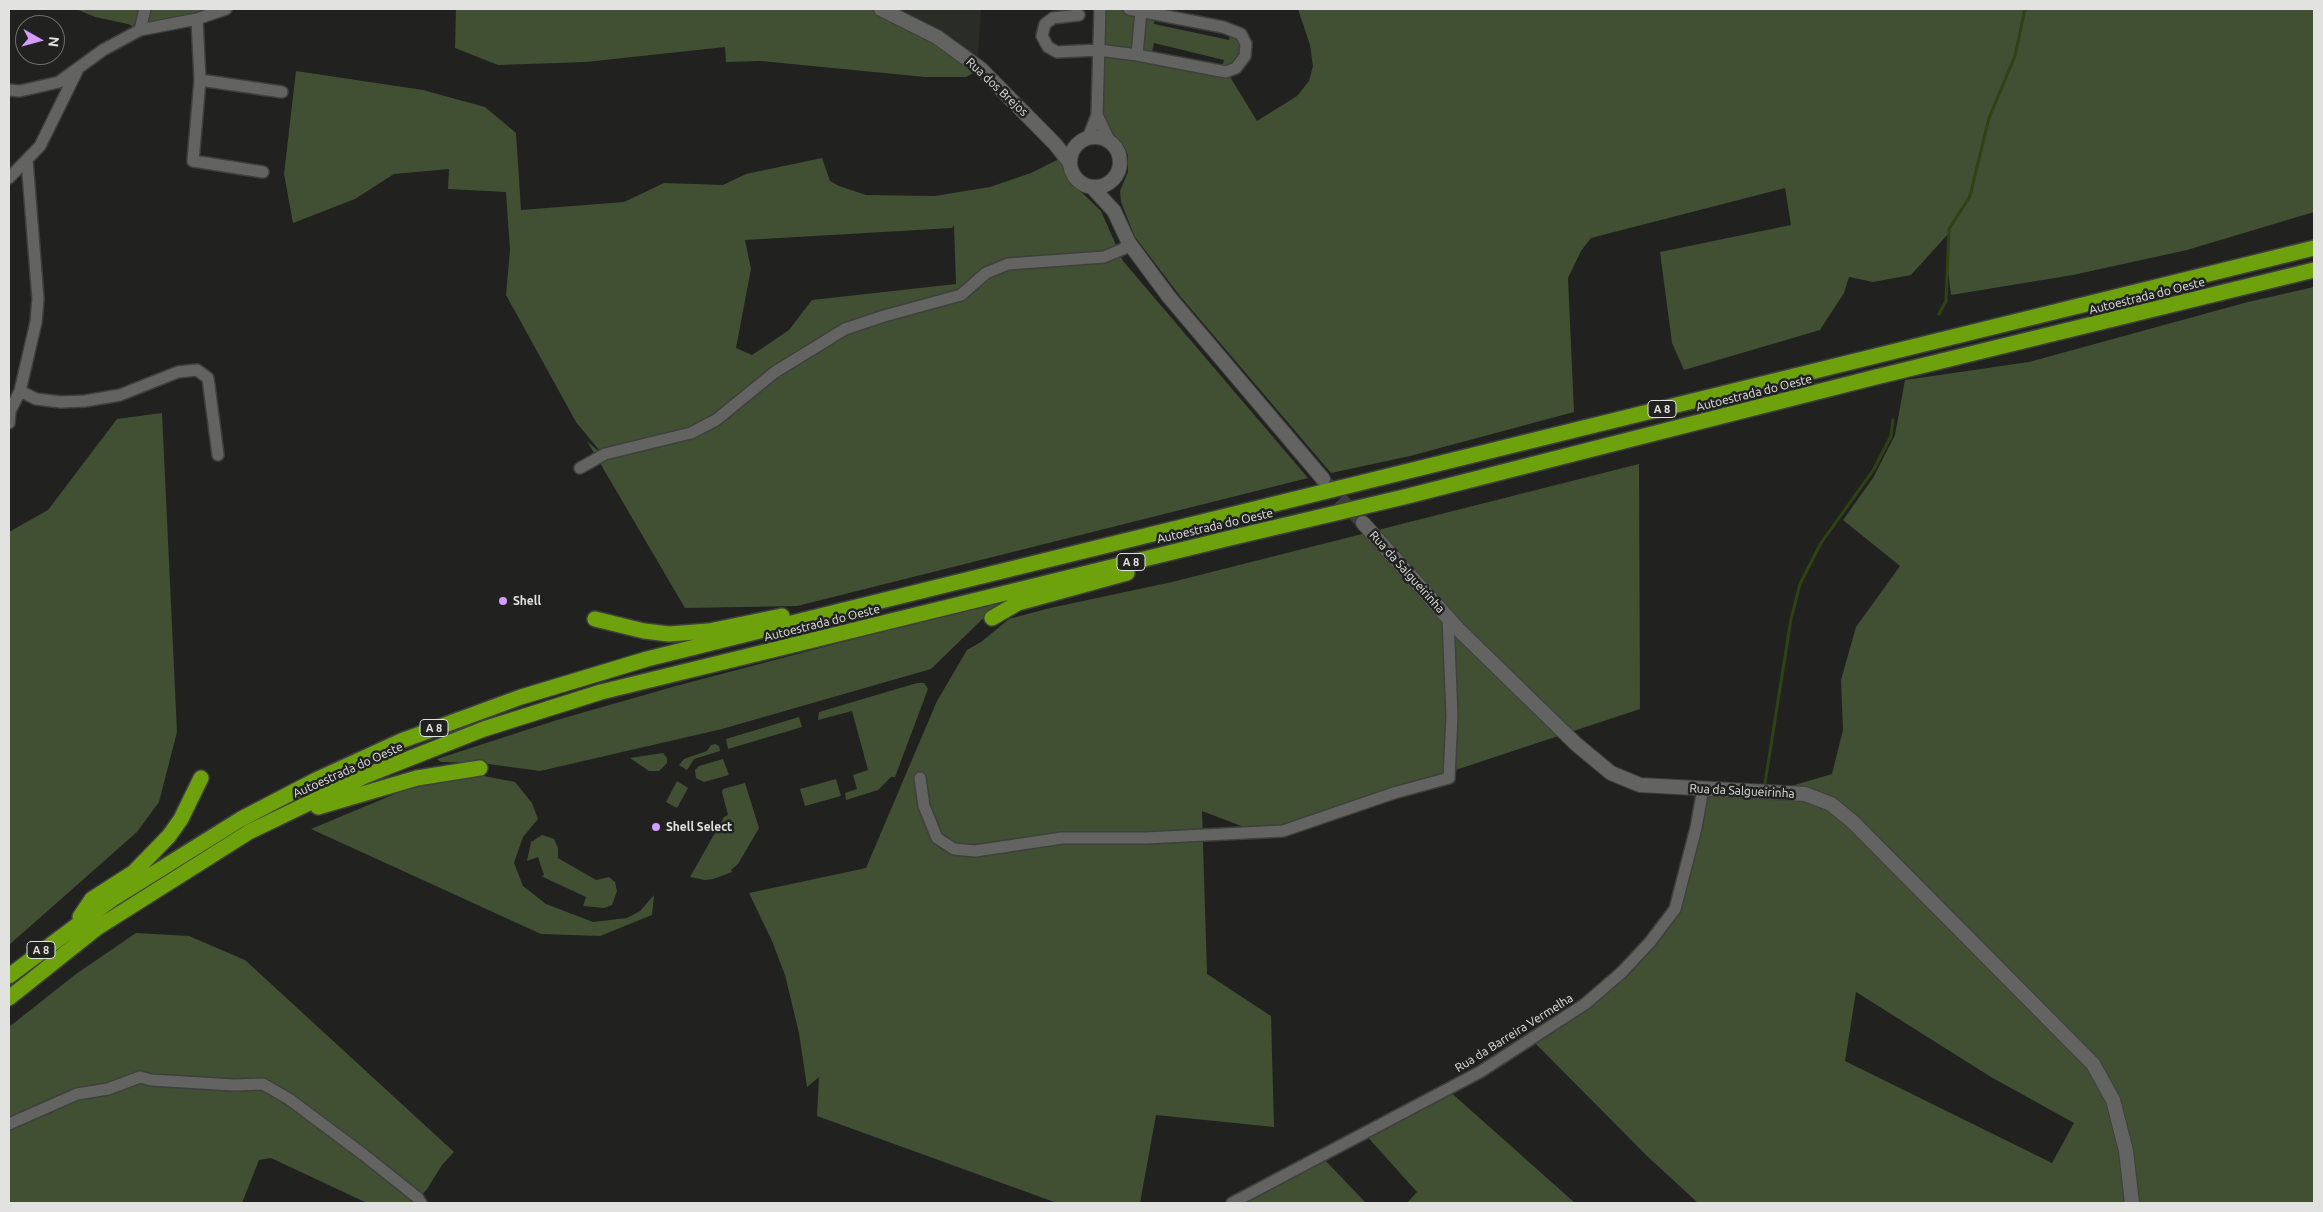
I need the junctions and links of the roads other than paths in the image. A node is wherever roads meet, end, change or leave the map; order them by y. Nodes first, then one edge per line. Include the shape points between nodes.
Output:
1 (145, 9) edge
2 (226, 9) edge
3 (881, 9) edge
4 (1100, 9) edge
5 (1129, 9) edge
6 (1142, 11) junction
7 (1079, 15) dead end
8 (197, 19) junction
9 (140, 30) junction
10 (1098, 50) junction
11 (1137, 55) junction
12 (78, 70) junction
13 (200, 80) junction
14 (9, 90) edge
15 (282, 92) dead end
16 (1097, 115) junction
17 (1083, 141) junction
18 (1110, 142) junction
19 (1055, 144) junction
20 (27, 160) junction
21 (1070, 163) junction
22 (263, 172) dead end
23 (9, 178) edge
24 (1112, 180) junction
25 (1092, 186) junction
26 (1114, 211) junction
27 (1129, 243) junction
28 (2314, 248) edge
29 (2314, 270) edge
30 (20, 391) junction
31 (9, 423) edge
32 (218, 455) dead end
33 (580, 468) dead end
34 (1323, 479) tunnel mouth
35 (1363, 523) tunnel mouth
36 (1226, 538) junction
37 (828, 614) junction
38 (992, 618) dead end
39 (1448, 618) junction
40 (595, 619) dead end
41 (480, 768) dead end
42 (201, 778) dead end
43 (920, 778) dead end
44 (1703, 789) junction
45 (273, 820) junction
46 (74, 925) junction
47 (9, 976) edge
48 (9, 998) edge
49 (9, 1124) edge
50 (421, 1203) edge
51 (1232, 1203) edge
52 (2132, 1203) edge

1 - 9 street
2 - 8 street
3 - 19 street, Rua dos Brejos via 937,37 981,69
4 - 10 street
5 - 6 street
6 - 11 street
6 - 11 street via 1223,27 1241,34 1246,44 1245,56 1236,68 1226,72
7 - 10 street via 1053,18 1045,24 1042,36 1048,47 1057,52
8 - 9 street
8 - 13 street
9 - 12 street via 103,50
10 - 11 street
10 - 16 street
12 - 14 street via 59,82 20,91
12 - 20 street via 40,146
13 - 15 street
13 - 22 street via 193,161
16 - 17 street
16 - 18 street
17 - 18 street via 1095,137
17 - 19 street
17 - 21 street via 1072,153
18 - 24 street via 1120,160
19 - 21 street, Rua dos Brejos
20 - 23 street
20 - 30 street via 38,298 36,322
21 - 25 street via 1077,179
24 - 25 street
24 - 26 street
25 - 26 street
26 - 27 street
27 - 33 street via 1104,257 1008,264 986,273 961,295 845,329 775,372 716,420 691,433 605,454
27 - 34 street via 1169,297
28 - 37 highway, Autoestrada do Oeste / A 8
29 - 36 highway, Autoestrada do Oeste / A 8 via 1404,497
30 - 31 street via 10,411
30 - 32 street via 36,399 85,401 120,395 178,372 197,370 208,378
35 - 39 street, Rua da Salgueirinha
36 - 38 highway via 1166,563 1018,602
36 - 45 highway, Autoestrada do Oeste / A 8 via 601,692 484,729 366,776
37 - 40 highway via 790,614 709,630 669,634
37 - 46 highway, Autoestrada do Oeste / A 8 via 597,674 480,711 401,741 242,819
39 - 43 street via 1452,716 1449,778 1283,831 1146,838 1062,838 975,851 954,849 938,838 924,806
39 - 44 street, Rua da Salgueirinha via 1576,744 1610,773 1640,785
41 - 45 highway via 417,778
42 - 46 highway via 182,819 169,836 134,872 92,899
44 - 51 street, Rua da Barreira Vermelha via 1675,909 1622,972 1585,1004 1480,1072
44 - 52 street, Rua da Salgueirinha via 1805,794 1831,804 1853,822 2093,1064 2113,1100 2126,1152
45 - 48 highway, Autoestrada do Oeste / A 8 via 117,915
46 - 47 highway, Autoestrada do Oeste / A 8
49 - 50 street via 77,1094 108,1089 140,1077 234,1085 263,1084 364,1155

